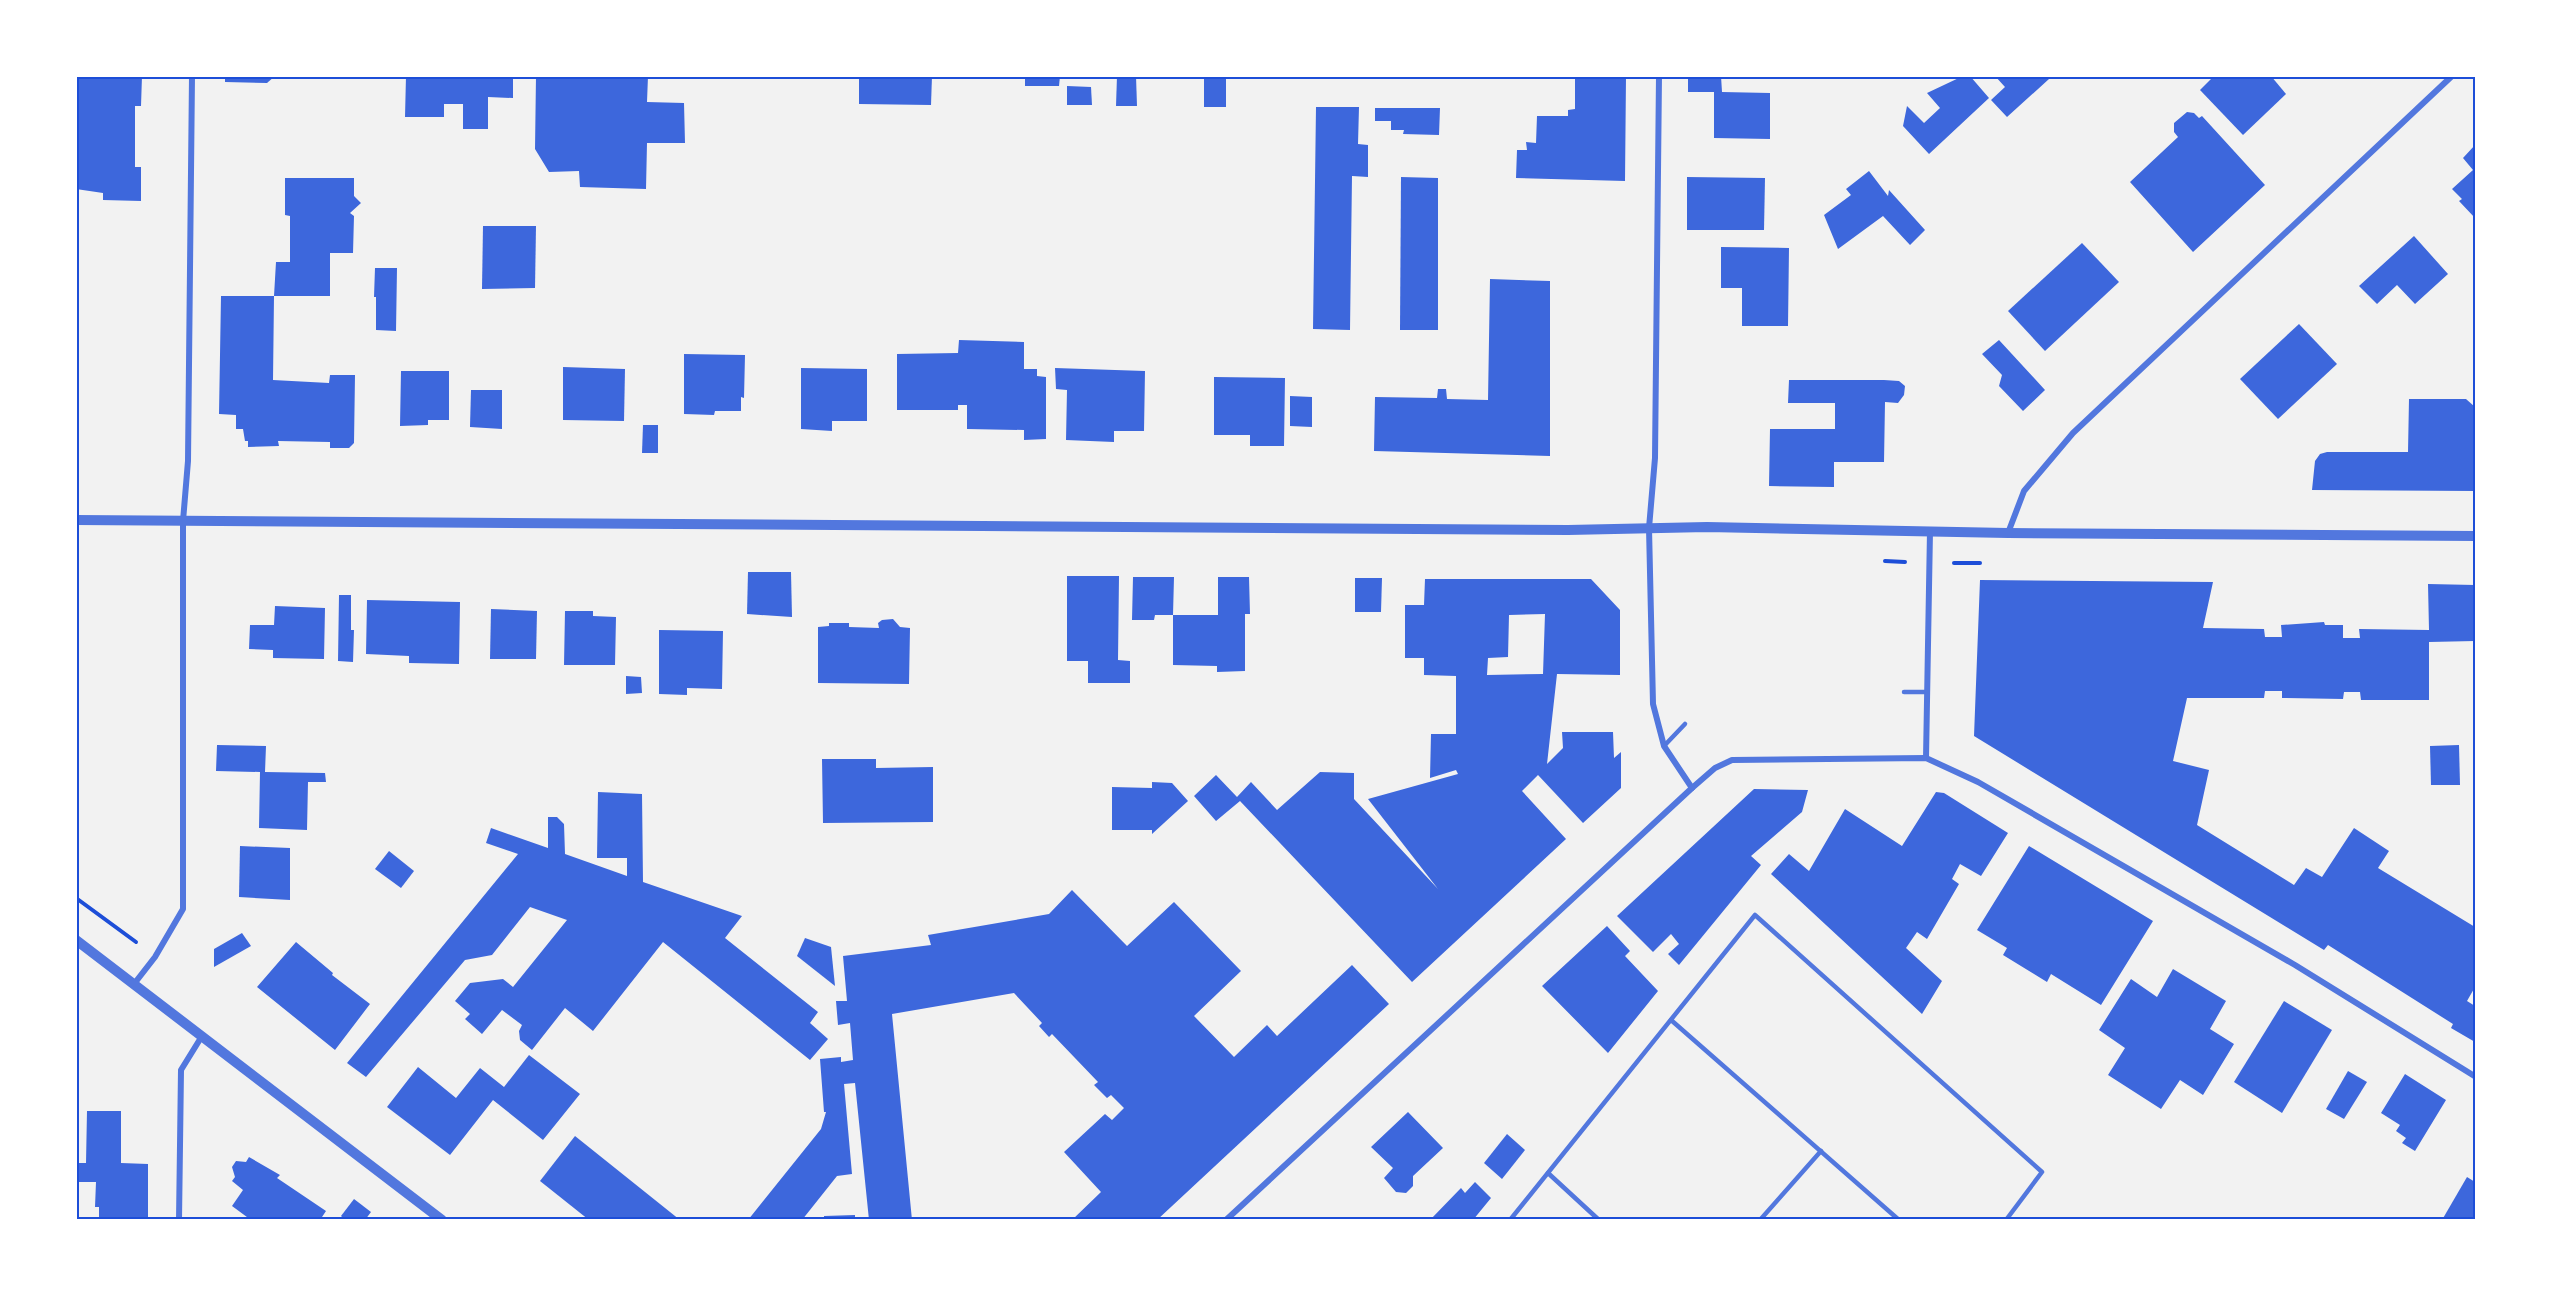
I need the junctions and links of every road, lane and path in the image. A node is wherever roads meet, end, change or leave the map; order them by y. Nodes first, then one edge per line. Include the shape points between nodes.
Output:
1 (192, 76) edge
2 (1659, 76) edge
3 (2452, 76) edge
4 (76, 520) edge
5 (183, 521) junction
6 (1649, 528) junction
7 (1930, 531) junction
8 (2008, 533) junction
9 (2475, 537) edge
10 (1904, 692) dead end
11 (1927, 692) junction
12 (1685, 724) dead end
13 (1664, 746) junction
14 (1926, 758) junction
15 (1692, 788) junction
16 (76, 898) edge
17 (76, 940) edge
18 (155, 957) junction
19 (134, 984) junction
20 (1671, 1020) junction
21 (202, 1036) junction
22 (2475, 1077) edge
23 (1821, 1151) junction
24 (1548, 1173) junction
25 (178, 1220) edge
26 (442, 1220) edge
27 (1226, 1220) edge
28 (1510, 1220) edge
29 (1599, 1220) edge
30 (1760, 1220) edge
31 (1899, 1220) edge
32 (2006, 1220) edge

1 - 5 street via 188,461
2 - 6 street via 1655,458
3 - 8 street via 2073,433 2024,491
4 - 5 street
5 - 6 street
5 - 18 street via 183,909
6 - 7 street
6 - 13 street via 1653,704
7 - 8 street
7 - 11 street
8 - 9 street
10 - 11 lane
11 - 14 street
12 - 13 lane
13 - 15 street
14 - 15 street via 1732,760
14 - 22 street via 1978,782 2274,953
15 - 27 street
16 - 18 path
17 - 19 street
18 - 19 street
19 - 21 street
20 - 23 lane
20 - 24 lane
20 - 32 lane via 1755,915 2042,1172
21 - 25 street via 181,1070
21 - 26 street
23 - 30 lane
23 - 31 lane
24 - 28 lane
24 - 29 lane

